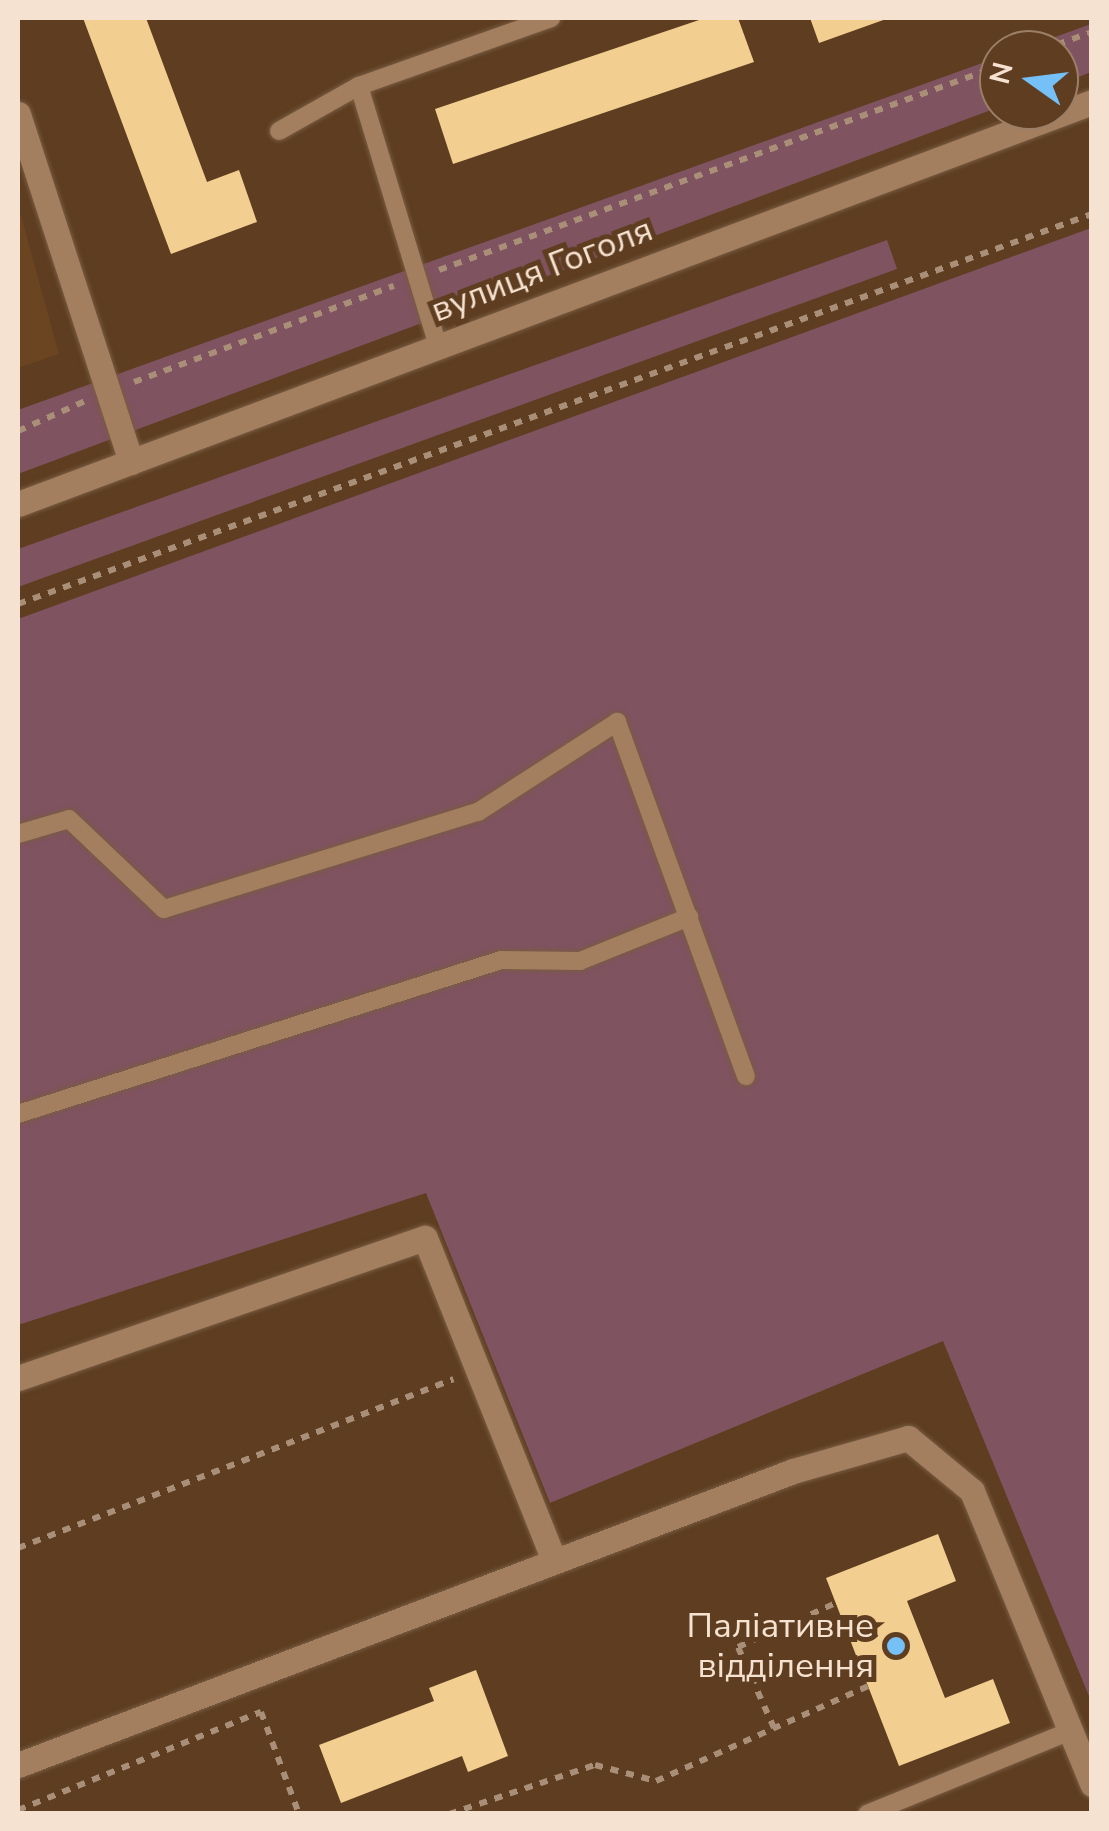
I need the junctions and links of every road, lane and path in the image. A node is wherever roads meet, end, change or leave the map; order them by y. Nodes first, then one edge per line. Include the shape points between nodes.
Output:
1 (551, 18) edge
2 (979, 73) edge
3 (359, 86) junction
4 (1092, 102) edge
5 (18, 114) edge
6 (279, 131) dead end
7 (1092, 214) edge
8 (420, 277) junction
9 (438, 346) junction
10 (109, 390) junction
11 (18, 430) edge
12 (131, 462) junction
13 (18, 504) edge
14 (18, 604) edge
15 (18, 834) edge
16 (689, 918) junction
17 (746, 1076) dead end
18 (18, 1114) edge
19 (478, 1369) junction
20 (18, 1378) edge
21 (18, 1548) edge
22 (554, 1561) junction
23 (836, 1603) dead end
24 (868, 1686) dead end
25 (774, 1728) junction
26 (1070, 1731) junction
27 (18, 1765) edge
28 (1092, 1784) edge
29 (18, 1810) edge
30 (299, 1814) edge
31 (450, 1814) edge
32 (867, 1814) edge

1 - 3 lane
2 - 8 path
3 - 6 lane
3 - 8 lane
4 - 9 street, вулиця Гоголя
5 - 10 street
7 - 14 path
8 - 9 lane
8 - 10 path
9 - 12 street, вулиця Гоголя
10 - 11 path
10 - 12 street
12 - 13 street, вулиця Гоголя
15 - 16 lane via 69,818 164,909 478,812 617,722
16 - 17 lane
16 - 18 lane via 580,962 501,960
19 - 20 street via 426,1238
19 - 21 path
19 - 22 street
22 - 26 street via 793,1470 908,1438 972,1491
22 - 27 street
23 - 25 path via 738,1647
24 - 25 path
25 - 31 path via 656,1781 595,1765
26 - 28 street
26 - 32 lane
29 - 30 path via 261,1712

